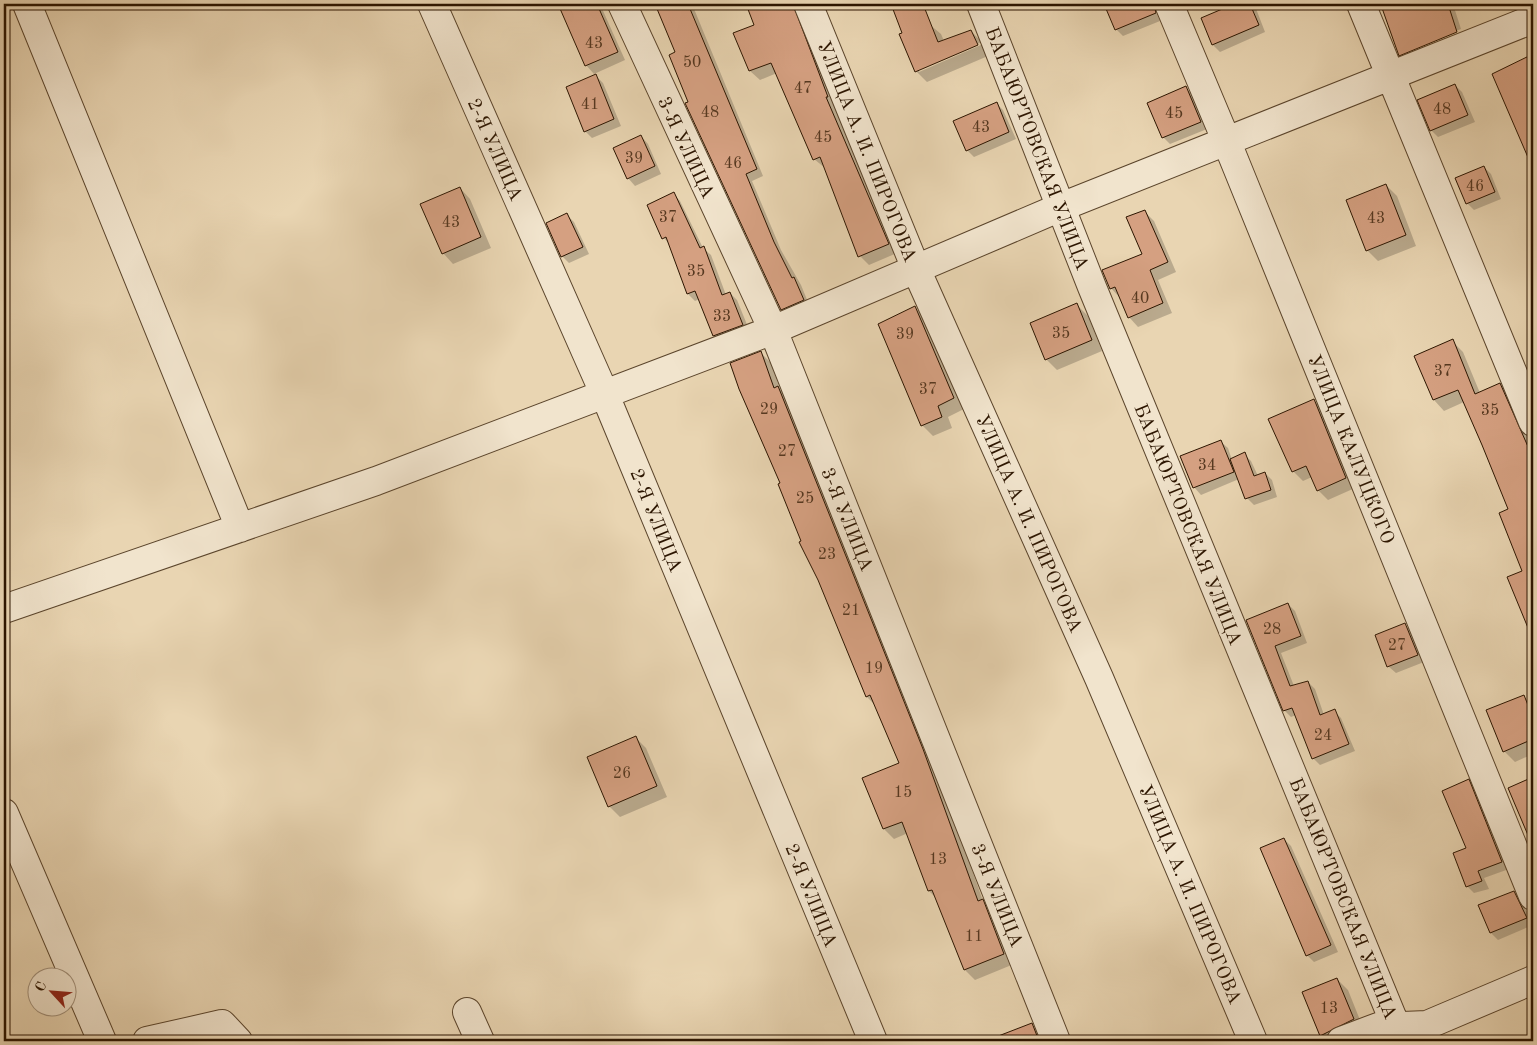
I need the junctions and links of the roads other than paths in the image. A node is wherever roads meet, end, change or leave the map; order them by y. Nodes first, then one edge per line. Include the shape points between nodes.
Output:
1 (27, 4) edge
2 (432, 4) edge
3 (622, 4) edge
4 (808, 4) edge
5 (981, 4) edge
6 (1169, 4) edge
7 (1361, 4) edge
8 (1533, 19) edge
9 (1390, 76) junction
10 (1226, 140) junction
11 (1061, 207) junction
12 (916, 269) junction
13 (773, 330) junction
14 (606, 395) junction
15 (1533, 422) edge
16 (240, 528) junction
17 (4, 609) edge
18 (4, 813) edge
19 (1533, 896) edge
20 (1533, 980) edge
21 (467, 1012) dead end
22 (1399, 1034) edge
23 (102, 1041) edge
24 (147, 1041) edge
25 (238, 1041) edge
26 (480, 1041) edge
27 (873, 1041) edge
28 (1056, 1041) edge
29 (1253, 1041) edge
30 (1341, 1041) edge

1 - 16 street
2 - 14 street, 2-Я УЛИЦА
3 - 13 street, 3-Я УЛИЦА
4 - 12 street, УЛИЦА А. И. ПИРОГОВА
5 - 11 street, БАБАЮРТОВСКАЯ УЛИЦА
6 - 10 street, УЛИЦА КАЛУЦКОГО
7 - 9 street
8 - 9 street
9 - 10 street
9 - 15 street
10 - 11 street
10 - 19 street, УЛИЦА КАЛУЦКОГО
11 - 12 street
11 - 22 street, БАБАЮРТОВСКАЯ УЛИЦА
12 - 13 street
12 - 29 street, УЛИЦА А. И. ПИРОГОВА via 1099,678
13 - 14 street
13 - 28 street, 3-Я УЛИЦА
14 - 16 street
14 - 27 street, 2-Я УЛИЦА
16 - 17 street
18 - 23 street
20 - 22 street
21 - 26 street
22 - 30 street via 1378,1027
24 - 25 street via 222,1024

